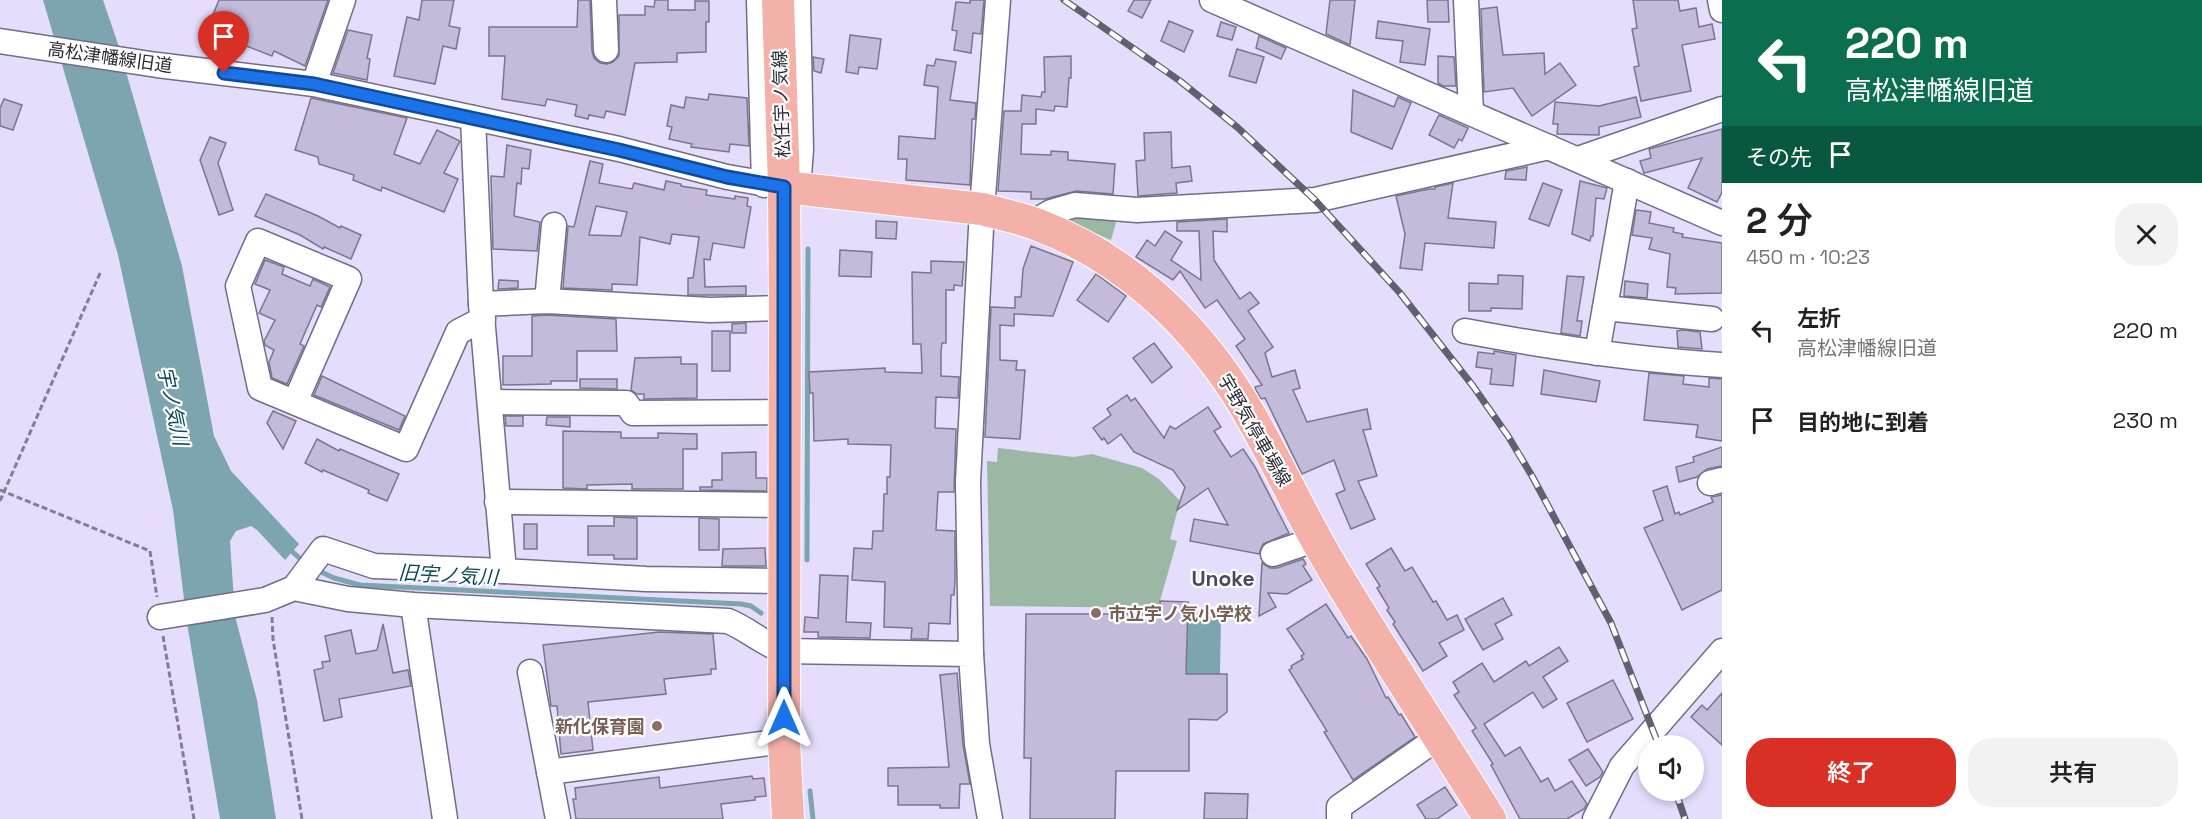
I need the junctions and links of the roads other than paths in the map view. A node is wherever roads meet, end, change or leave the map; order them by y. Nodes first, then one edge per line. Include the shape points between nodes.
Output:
1 (343, 0) edge
2 (604, 0) edge
3 (759, 0) edge
4 (778, 0) edge
5 (798, 0) edge
6 (998, 0) edge
7 (1212, 0) edge
8 (1466, 0) edge
9 (1720, 0) edge
10 (1722, 10) edge
11 (0, 41) edge
12 (606, 50) dead end
13 (314, 84) junction
14 (1722, 110) edge
15 (1471, 113) junction
16 (473, 118) junction
17 (1549, 147) junction
18 (1578, 159) junction
19 (1627, 181) junction
20 (782, 186) junction
21 (981, 209) junction
22 (1722, 223) edge
23 (554, 225) dead end
24 (1038, 225) junction
25 (547, 301) junction
26 (785, 308) junction
27 (1605, 308) junction
28 (482, 311) junction
29 (1712, 319) dead end
30 (1465, 331) dead end
31 (1597, 353) junction
32 (1722, 364) edge
33 (295, 402) junction
34 (490, 402) junction
35 (784, 412) junction
36 (497, 502) junction
37 (784, 505) junction
38 (1317, 539) junction
39 (1274, 554) dead end
40 (504, 571) junction
41 (784, 581) junction
42 (299, 582) junction
43 (413, 605) junction
44 (162, 617) road end
45 (784, 651) junction
46 (1722, 651) edge
47 (971, 654) junction
48 (530, 672) dead end
49 (1439, 737) junction
50 (784, 741) junction
51 (549, 772) junction
52 (445, 819) edge
53 (558, 819) edge
54 (788, 819) edge
55 (990, 819) edge
56 (1339, 819) edge
57 (1490, 819) edge
58 (1595, 819) edge

1 - 13 street
2 - 12 street
3 - 20 street
4 - 20 main road, 松任宇ノ気線
5 - 20 street via 801,150
6 - 21 street
7 - 15 street
8 - 15 street
9 - 10 street
11 - 13 street, 高松津幡線旧道
13 - 16 street, 高松津幡線旧道
14 - 18 street
15 - 17 street
16 - 20 street, 高松津幡線旧道 via 727,177
16 - 28 street
17 - 18 street
17 - 24 street via 1315,200 1137,210 1075,205 1051,212
18 - 19 street
19 - 22 street
19 - 27 street
20 - 21 main road, 宇野気停車場線
20 - 26 main road, 松任宇ノ気線
21 - 24 main road, 宇野気停車場線
21 - 47 street via 968,482
23 - 25 street
24 - 38 main road, 宇野気停車場線 via 1120,268 1174,313 1238,395
25 - 26 street via 710,310
25 - 28 street
26 - 35 main road, 松任宇ノ気線
27 - 29 street
27 - 31 street
28 - 33 street via 458,332 406,449
28 - 34 street
30 - 31 street
31 - 32 street
33 - 33 street via 260,388 238,286 258,241 349,279
34 - 35 street via 626,403 633,413
34 - 36 street
35 - 37 main road, 松任宇ノ気線
36 - 37 street
36 - 40 street
37 - 41 main road, 松任宇ノ気線
38 - 39 street
38 - 49 main road, 宇野気停車場線
40 - 41 street
40 - 42 street via 374,566 323,549
41 - 45 main road, 松任宇ノ気線
42 - 43 street via 348,599
42 - 44 street via 268,598
43 - 45 street via 728,621 768,646
43 - 52 street
45 - 47 street
45 - 50 main road, 松任宇ノ気線
46 - 58 street via 1622,766
47 - 55 street via 977,744
48 - 51 street
49 - 56 street via 1339,807
49 - 57 main road, 宇野気停車場線
50 - 51 street
50 - 54 main road, 松任宇ノ気線
51 - 53 street

